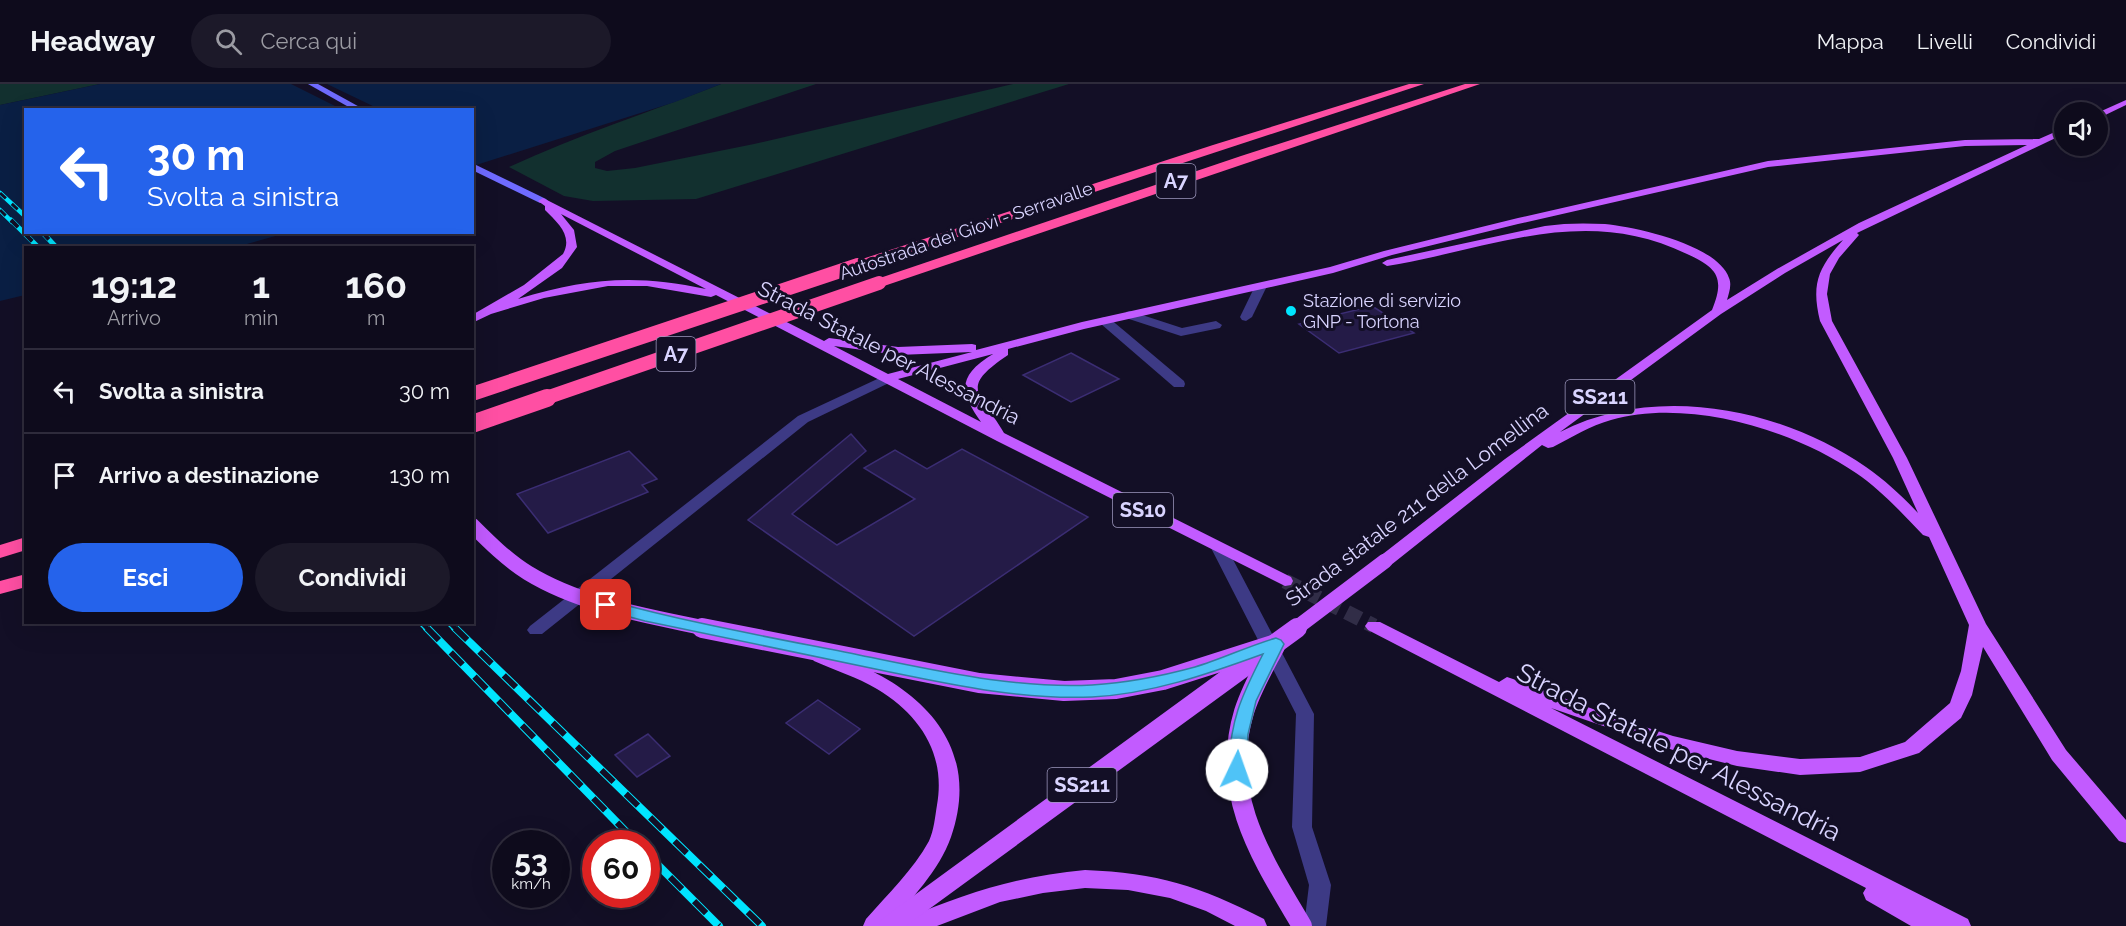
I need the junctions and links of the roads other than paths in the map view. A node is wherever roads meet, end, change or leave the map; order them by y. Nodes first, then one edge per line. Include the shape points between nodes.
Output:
1 (312, 84) edge
2 (1419, 84) edge
3 (1475, 84) edge
4 (2126, 102) edge
5 (357, 108) edge
6 (2108, 111) edge
7 (2054, 136) edge
8 (2040, 142) junction
9 (474, 167) edge
10 (543, 201) junction
11 (1863, 225) junction
12 (1333, 270) junction
13 (1261, 286) junction
14 (729, 298) junction
15 (491, 311) junction
16 (1717, 312) junction
17 (1130, 315) junction
18 (1246, 317) dead end
19 (474, 319) edge
20 (1104, 321) junction
21 (1216, 325) dead end
22 (810, 338) junction
23 (1020, 343) junction
24 (888, 378) junction
25 (1179, 384) dead end
26 (474, 393) edge
27 (474, 423) edge
28 (1002, 438) junction
29 (1510, 462) junction
30 (474, 527) edge
31 (1936, 540) junction
32 (24, 544) edge
33 (1219, 548) junction
34 (0, 552) edge
35 (24, 581) edge
36 (1285, 581) tunnel mouth
37 (0, 588) edge
38 (1978, 625) junction
39 (1374, 626) tunnel mouth
40 (536, 630) dead end
41 (1276, 644) junction
42 (804, 650) junction
43 (1440, 659) junction
44 (1766, 828) junction
45 (2126, 835) edge
46 (874, 926) edge
47 (889, 926) edge
48 (913, 926) edge
49 (1256, 926) edge
50 (1302, 926) edge
51 (1315, 926) edge
52 (1930, 926) edge
53 (1960, 926) edge

1 - 5 main road
2 - 26 highway, Autostrada dei Giovi - Serravalle / A7, bridge
3 - 27 highway, Autostrada dei Giovi - Serravalle / A7, bridge via 1245,158
4 - 6 main road
7 - 8 main road, Strada statale 211 della Lomellina / SS211
8 - 11 main road, Strada statale 211 della Lomellina / SS211
8 - 12 main road via 1965,143 1768,164 1518,221
9 - 10 main road, Strada Statale per Alessandria
10 - 14 main road, Strada Statale per Alessandria
10 - 15 main road via 572,238 567,258
11 - 16 main road, Strada statale 211 della Lomellina / SS211
11 - 31 main road via 1833,257 1823,276 1819,298 1826,321 1900,458
12 - 13 main road
12 - 16 main road via 1431,255 1554,228 1612,229 1675,244 1708,260 1721,271 1726,282
13 - 17 main road
13 - 18 street
14 - 15 main road via 652,284 599,284 555,291
14 - 22 main road, Strada Statale per Alessandria
15 - 19 main road
16 - 29 main road, Strada statale 211 della Lomellina / SS211
17 - 20 main road
17 - 21 street via 1181,332
20 - 23 main road
20 - 25 street
22 - 23 main road via 898,351
22 - 24 main road, Strada Statale per Alessandria
23 - 24 main road
23 - 28 main road via 980,368 970,388 971,400
24 - 28 main road, Strada Statale per Alessandria
24 - 40 street via 803,418
28 - 33 main road, Strada Statale per Alessandria / SS10
29 - 31 main road via 1613,416 1644,410 1723,415 1812,444 1850,463 1885,488
29 - 41 main road, Strada statale 211 della Lomellina / SS211, bridge
30 - 42 main road, bridge via 497,550 537,578 586,599 645,616
31 - 38 main road
32 - 34 highway
33 - 36 main road, Strada Statale per Alessandria / SS10
33 - 51 street via 1305,714 1302,827 1320,885
35 - 37 highway
38 - 43 main road via 1970,672 1956,711 1931,736 1889,757 1842,766 1796,766 1720,757 1628,730
38 - 45 main road via 2059,754
39 - 43 main road, Strada Statale per Alessandria
41 - 42 main road, bridge via 1197,672 1093,691 1035,691 964,681
41 - 47 main road, Strada statale 211 della Lomellina / SS211, bridge
41 - 50 main road, bridge via 1248,701 1239,734 1237,770 1242,808 1255,841
42 - 46 main road via 883,684 918,710 938,735 949,763 950,797 940,838 912,882
43 - 44 main road, Strada Statale per Alessandria
44 - 52 main road
44 - 53 main road, Strada Statale per Alessandria
48 - 49 main road via 1023,886 1077,878 1131,880 1184,891

